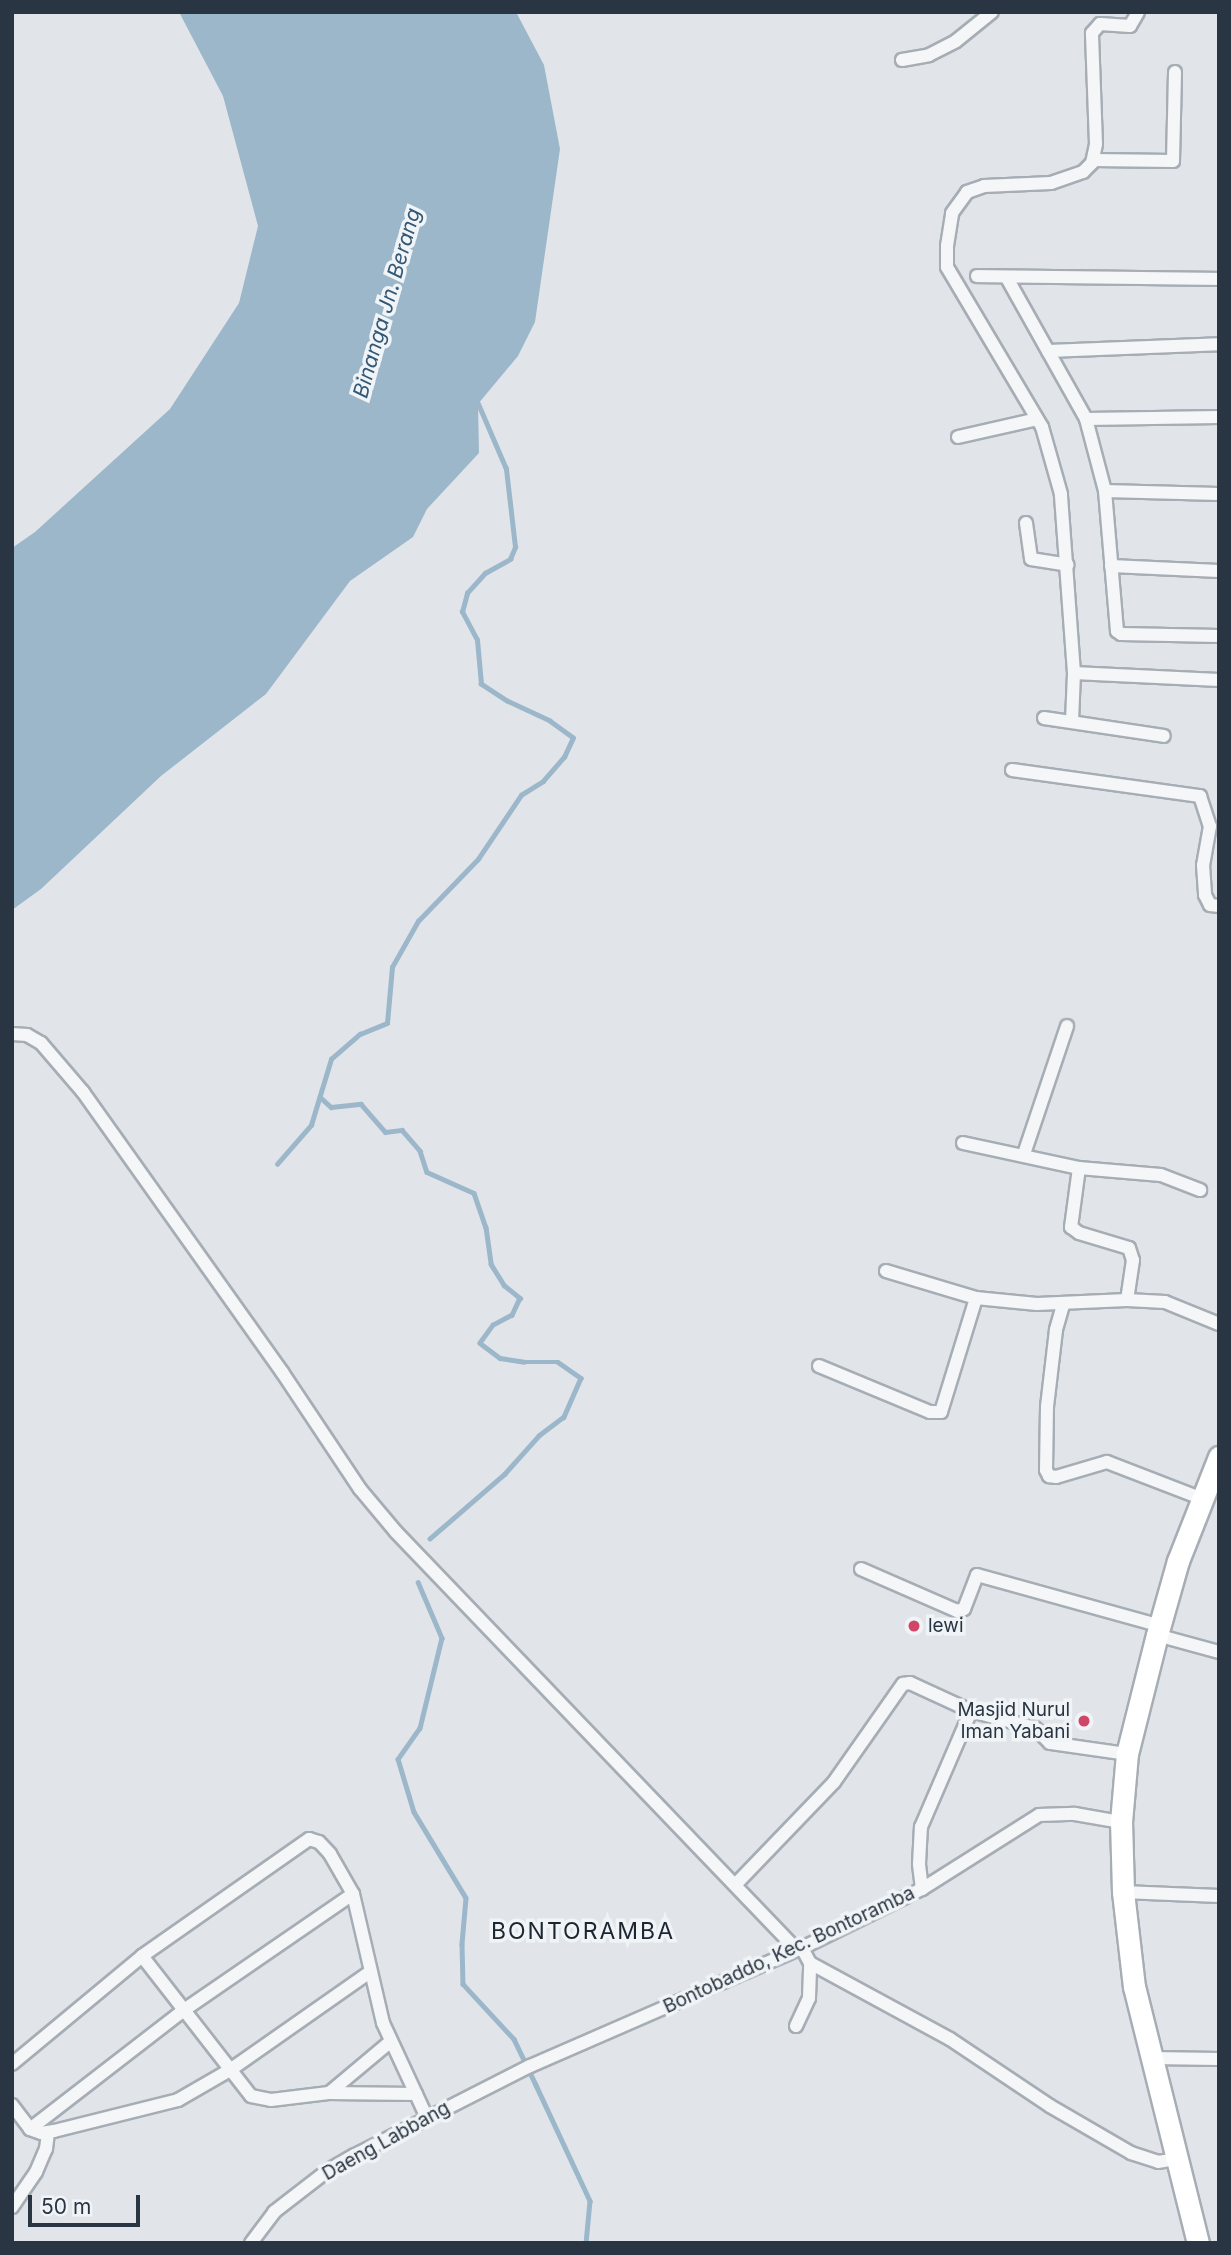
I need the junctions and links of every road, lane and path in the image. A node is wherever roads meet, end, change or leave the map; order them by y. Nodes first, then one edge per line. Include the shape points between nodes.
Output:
1 (992, 12) edge
2 (1138, 12) edge
3 (902, 60) dead end
4 (1175, 72) dead end
5 (1093, 160) junction
6 (977, 276) dead end
7 (1007, 278) junction
8 (1219, 279) edge
9 (1219, 344) edge
10 (1048, 351) junction
11 (1219, 417) edge
12 (1037, 419) junction
13 (1086, 419) junction
14 (958, 436) dead end
15 (1105, 491) junction
16 (1219, 494) edge
17 (1026, 523) dead end
18 (1068, 565) junction
19 (1111, 566) junction
20 (1219, 570) edge
21 (1219, 636) edge
22 (1074, 673) junction
23 (1219, 680) edge
24 (1044, 718) dead end
25 (1072, 721) junction
26 (1164, 736) dead end
27 (1012, 770) dead end
28 (1219, 906) edge
29 (1067, 1026) dead end
30 (12, 1034) edge
31 (963, 1143) dead end
32 (1024, 1154) junction
33 (1079, 1168) junction
34 (1200, 1190) dead end
35 (887, 1271) dead end
36 (976, 1298) junction
37 (1127, 1300) junction
38 (1063, 1305) junction
39 (1219, 1324) edge
40 (819, 1366) dead end
41 (1219, 1457) edge
42 (1203, 1499) junction
43 (861, 1569) dead end
44 (1159, 1630) junction
45 (1219, 1652) edge
46 (971, 1711) junction
47 (1127, 1754) junction
48 (1121, 1822) junction
49 (736, 1884) junction
50 (921, 1884) junction
51 (1123, 1892) junction
52 (353, 1894) junction
53 (1219, 1896) edge
54 (800, 1949) junction
55 (142, 1956) junction
56 (810, 1962) junction
57 (370, 1972) junction
58 (184, 2010) junction
59 (796, 2026) dead end
60 (390, 2042) junction
61 (1152, 2058) junction
62 (1219, 2059) edge
63 (12, 2063) edge
64 (230, 2070) junction
65 (501, 2080) joint
66 (329, 2093) junction
67 (416, 2094) junction
68 (12, 2105) edge
69 (427, 2118) junction
70 (30, 2129) junction
71 (48, 2132) junction
72 (1176, 2159) junction
73 (12, 2207) edge
74 (251, 2243) edge
75 (1198, 2243) edge

1 - 3 street via 947,46
2 - 5 street via 1130,26 1100,24 1093,33
4 - 5 street via 1173,161
5 - 12 street via 1083,172 1051,183 967,192 952,213 947,267
6 - 7 street
7 - 8 street
7 - 10 street
9 - 10 street
10 - 13 street
11 - 13 street
12 - 14 street
12 - 18 street via 1060,494
13 - 15 street
15 - 16 street
15 - 19 street
17 - 18 street via 1031,559
18 - 22 street
19 - 20 street
19 - 21 street via 1115,624 1121,634
22 - 23 street
22 - 25 street
24 - 25 street
25 - 26 street
27 - 28 street via 1200,796 1209,826 1203,865 1205,895 1210,905
29 - 32 street
30 - 49 street via 41,1043 83,1092 388,1524
31 - 32 street
32 - 33 street
33 - 34 street via 1161,1175
33 - 37 street via 1071,1227 1129,1248 1133,1260
35 - 36 street
36 - 38 street
36 - 40 street via 941,1412 930,1412
37 - 38 street
37 - 39 street via 1188,1309
38 - 42 street via 1047,1407 1049,1476 1107,1462
41 - 42 main road
42 - 44 main road via 1178,1561
43 - 44 street via 957,1611 964,1609 977,1575
44 - 45 street
44 - 47 main road
46 - 47 street via 1035,1728 1050,1743
46 - 49 street via 910,1683 903,1684 834,1782
46 - 50 street via 924,1816 919,1839
47 - 48 main road
48 - 50 street, Bontobaddo, Kec. Bontoramba via 1075,1814 1039,1815
48 - 51 main road
49 - 54 street
50 - 54 street, Bontobaddo, Kec. Bontoramba
51 - 53 street
51 - 61 main road via 1134,1987
52 - 55 street via 330,1854 309,1839
52 - 57 street
52 - 58 street
54 - 56 street
54 - 65 street, Bontobaddo, Kec. Bontoramba
55 - 58 street
55 - 63 street
56 - 59 street via 809,1998
56 - 72 street via 950,2039 1131,2153 1158,2162
57 - 60 street
57 - 64 street
58 - 64 street
58 - 70 street
60 - 66 street
60 - 67 street
61 - 62 street
61 - 72 main road
64 - 66 street via 251,2096 260,2099
64 - 71 street via 178,2099
65 - 69 street, Daeng Labbang
66 - 67 street
67 - 69 street
68 - 70 street
69 - 74 street, Daeng Labbang via 327,2171 274,2212
70 - 71 street
71 - 73 street via 36,2172
72 - 75 main road

